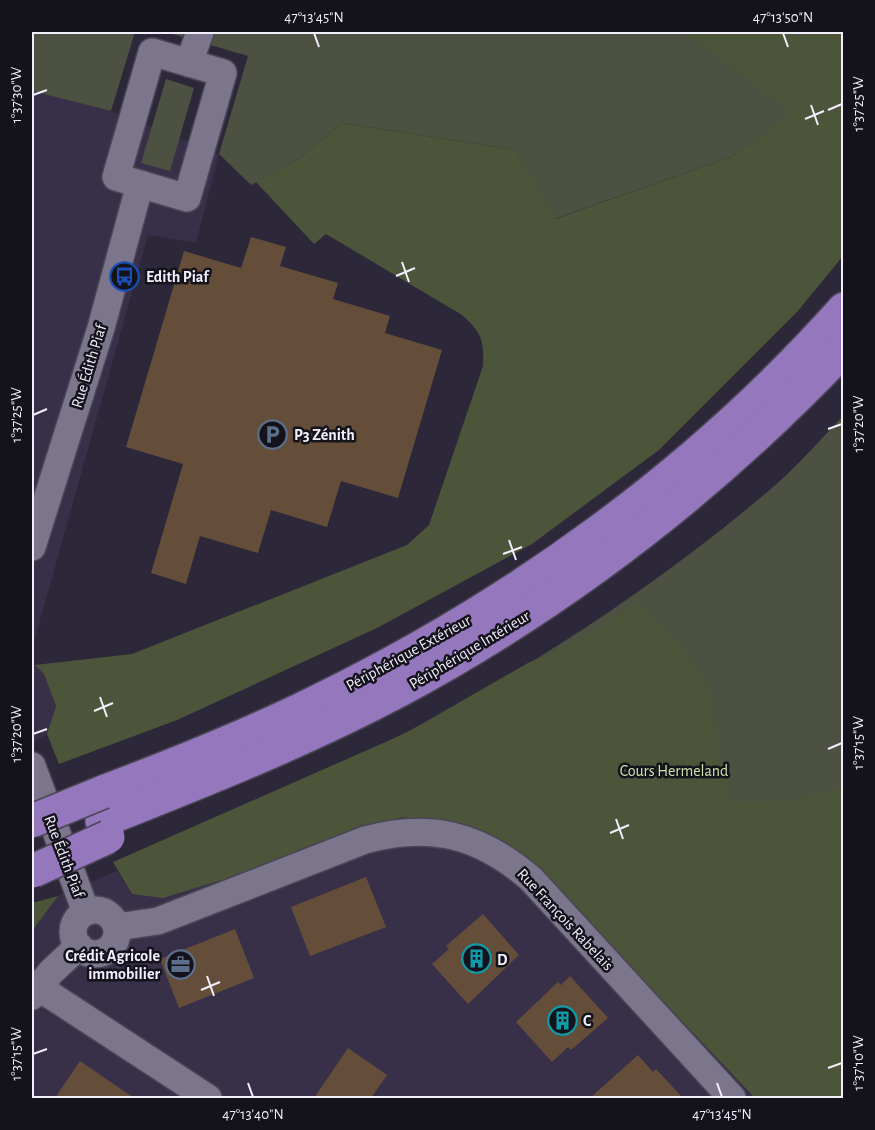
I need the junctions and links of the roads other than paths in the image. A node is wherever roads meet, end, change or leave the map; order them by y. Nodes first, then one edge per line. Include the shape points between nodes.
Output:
1 (200, 32) edge
2 (189, 63) junction
3 (140, 184) junction
4 (843, 309) edge
5 (843, 349) edge
6 (32, 547) edge
7 (32, 766) edge
8 (32, 801) edge
9 (105, 817) junction
10 (32, 821) edge
11 (32, 864) edge
12 (86, 912) junction
13 (117, 927) junction
14 (79, 946) junction
15 (35, 991) edge
16 (208, 1098) edge
17 (732, 1098) edge

1 - 2 street
2 - 3 street via 152,52 116,177
2 - 3 street via 223,73 187,198
3 - 6 street, Rue Édith Piaf via 101,328
4 - 9 highway, Périphérique Extérieur via 765,391 693,457 588,540 452,630
5 - 9 highway, Périphérique Intérieur via 706,481 627,545 542,605 399,690 311,734 226,772
7 - 12 street, Rue Édith Piaf
8 - 9 highway via 81,786
9 - 10 highway, Périphérique Extérieur, bridge
9 - 11 highway, Périphérique Intérieur
12 - 13 street via 105,912
12 - 14 street via 74,927
13 - 14 street via 115,941 105,951 91,953
13 - 17 street, Rue François Rabelais via 158,921 365,840 406,832 455,836 496,852 531,879
14 - 15 street
15 - 16 street

